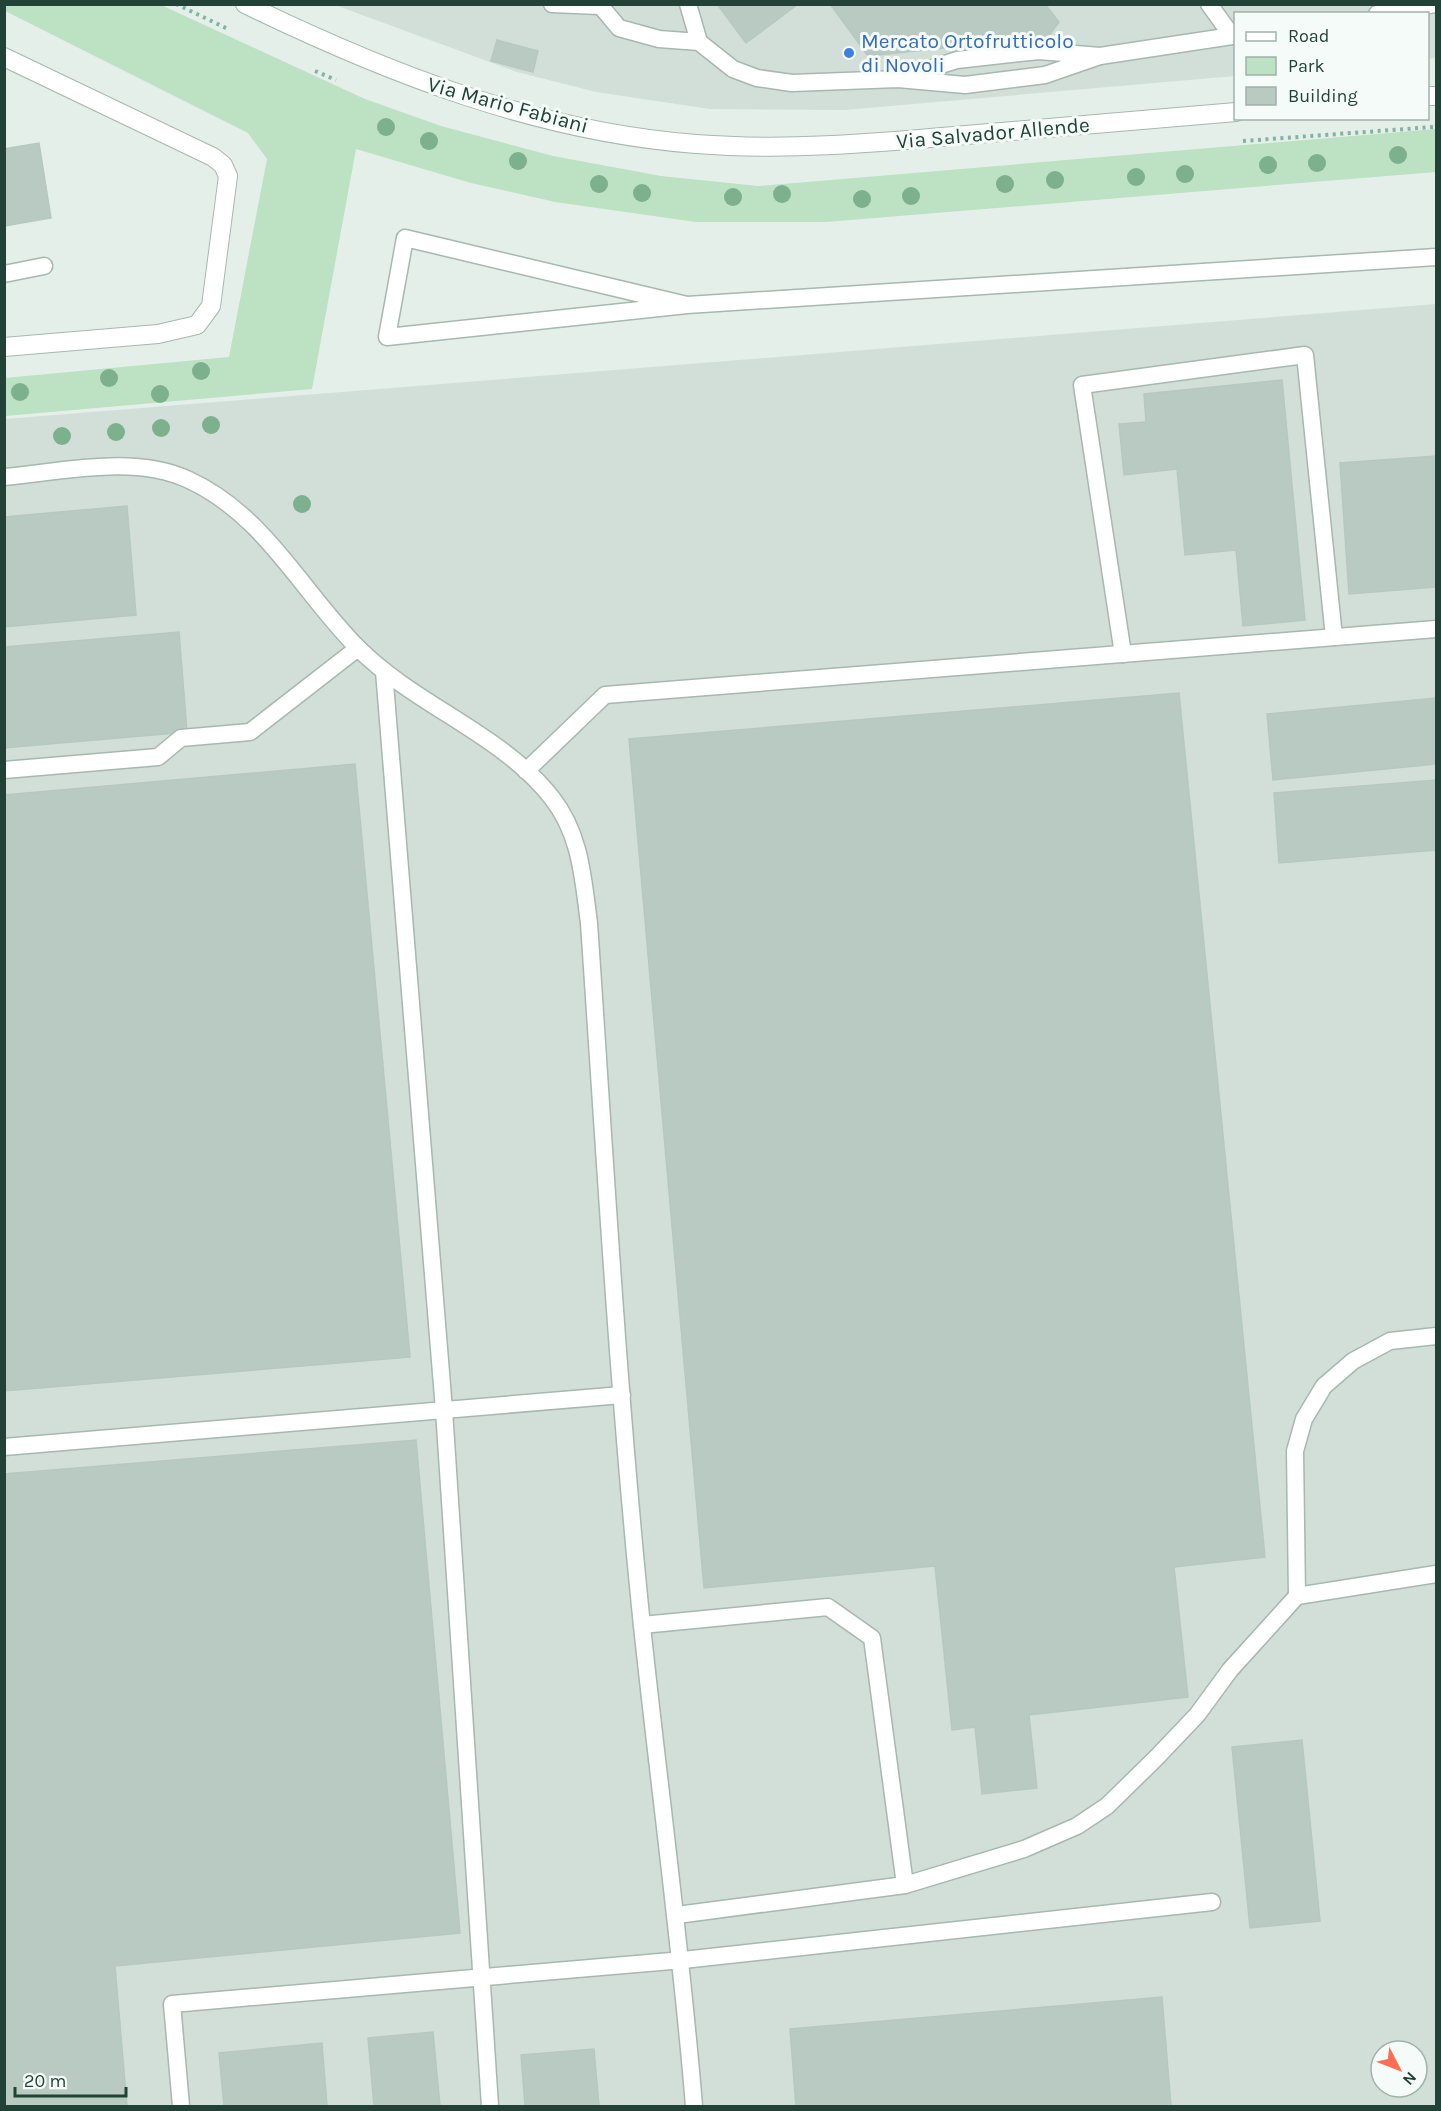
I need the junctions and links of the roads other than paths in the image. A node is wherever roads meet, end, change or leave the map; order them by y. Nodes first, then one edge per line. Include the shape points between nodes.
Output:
1 (245, 4) edge
2 (552, 4) edge
3 (688, 4) edge
4 (1209, 4) edge
5 (1436, 4) edge
6 (599, 5) edge
7 (1389, 12) edge
8 (1234, 36) edge
9 (699, 42) junction
10 (1100, 56) junction
11 (4, 57) edge
12 (898, 79) junction
13 (1234, 112) edge
14 (749, 147) joint
15 (1437, 257) edge
16 (44, 266) dead end
17 (4, 274) edge
18 (687, 304) junction
19 (4, 347) edge
20 (4, 477) edge
21 (1437, 629) edge
22 (1334, 637) junction
23 (358, 648) junction
24 (1124, 654) junction
25 (384, 672) junction
26 (4, 770) edge
27 (526, 771) junction
28 (1437, 1336) edge
29 (622, 1395) junction
30 (444, 1410) junction
31 (4, 1447) edge
32 (1437, 1574) edge
33 (1297, 1596) junction
34 (642, 1625) junction
35 (905, 1885) junction
36 (1212, 1902) dead end
37 (677, 1915) junction
38 (683, 1960) junction
39 (481, 1977) junction
40 (181, 2106) edge
41 (490, 2106) edge
42 (694, 2106) edge

1 - 14 street, Via Mario Fabiani via 418,81 483,103 618,133
2 - 6 lane
3 - 9 lane
4 - 8 lane
5 - 7 lane
6 - 9 lane via 619,28 659,39
8 - 10 lane
9 - 12 lane via 733,69 757,78 792,83
10 - 12 lane via 1039,51 957,60
10 - 12 lane via 1034,77 964,84
11 - 19 street via 199,150 223,165 228,176 211,306 203,320 191,328 158,334
13 - 14 street, Via Salvador Allende via 820,147
15 - 18 lane
16 - 17 lane
18 - 18 lane via 405,238 387,337 410,334
20 - 23 lane via 113,467 154,469 187,479 231,505 265,537
21 - 22 lane
22 - 24 lane
22 - 24 lane via 1305,355 1082,385
23 - 25 lane
23 - 26 lane via 250,732 181,738 158,757
24 - 27 lane via 605,695
25 - 27 lane
25 - 30 lane
27 - 29 lane via 553,799 571,830 581,861 589,923
28 - 33 lane via 1390,1341 1353,1361 1324,1386 1304,1419 1295,1451
29 - 30 lane
29 - 34 lane
30 - 31 lane
30 - 39 lane
32 - 33 lane
33 - 35 lane via 1230,1670 1197,1715 1107,1806 1077,1826 1024,1849
34 - 35 lane via 828,1607 872,1638
34 - 37 lane
35 - 37 lane
36 - 38 lane
37 - 38 lane
38 - 39 lane
38 - 42 lane
39 - 40 lane via 172,2004
39 - 41 lane

